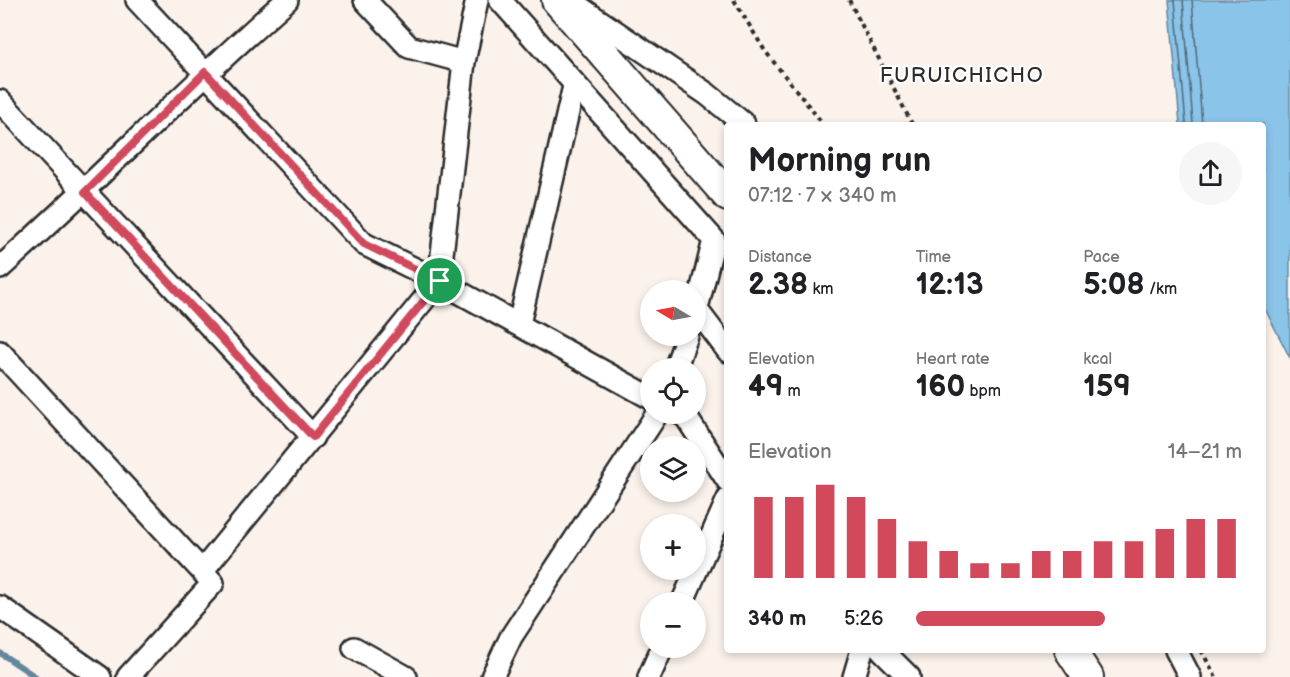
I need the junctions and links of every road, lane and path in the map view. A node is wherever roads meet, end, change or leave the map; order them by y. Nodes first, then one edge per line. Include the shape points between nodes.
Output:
1 (137, 0) edge
2 (287, 0) edge
3 (365, 0) edge
4 (477, 0) edge
5 (500, 0) edge
6 (557, 0) edge
7 (569, 0) edge
8 (734, 0) edge
9 (849, 0) edge
10 (464, 62) junction
11 (205, 72) junction
12 (574, 86) junction
13 (0, 101) edge
14 (742, 122) edge
15 (821, 122) edge
16 (911, 122) edge
17 (724, 190) edge
18 (85, 192) junction
19 (0, 268) edge
20 (704, 280) edge
21 (440, 281) junction
22 (519, 324) junction
23 (706, 324) edge
24 (724, 346) edge
25 (0, 352) edge
26 (640, 392) edge
27 (650, 424) edge
28 (691, 424) edge
29 (313, 437) junction
30 (724, 475) edge
31 (724, 508) edge
32 (202, 570) junction
33 (687, 592) edge
34 (0, 607) edge
35 (354, 648) dead end
36 (861, 653) edge
37 (885, 653) edge
38 (1072, 653) edge
39 (1178, 653) edge
40 (1203, 653) edge
41 (658, 658) edge
42 (100, 677) edge
43 (128, 677) edge
44 (406, 677) edge
45 (492, 677) edge
46 (649, 677) edge
47 (854, 677) edge
48 (909, 677) edge
49 (1088, 677) edge
50 (1190, 677) edge
51 (1216, 677) edge

1 - 11 street
2 - 11 street
3 - 10 street via 409,47
4 - 10 street
5 - 12 street
6 - 17 street
7 - 14 street
8 - 15 path via 765,51
9 - 16 path
10 - 21 street
11 - 18 street
11 - 21 street via 364,244
12 - 20 street via 714,240
12 - 22 street
13 - 18 street
18 - 19 street
18 - 29 street
21 - 22 street
21 - 29 street
22 - 26 street
23 - 24 street
25 - 32 street
27 - 45 street via 511,637
28 - 30 street
29 - 32 street
31 - 33 street
32 - 43 street via 213,583
34 - 42 street
35 - 44 street
36 - 47 street
37 - 48 street
38 - 49 street
39 - 50 street
40 - 51 path
41 - 46 street

